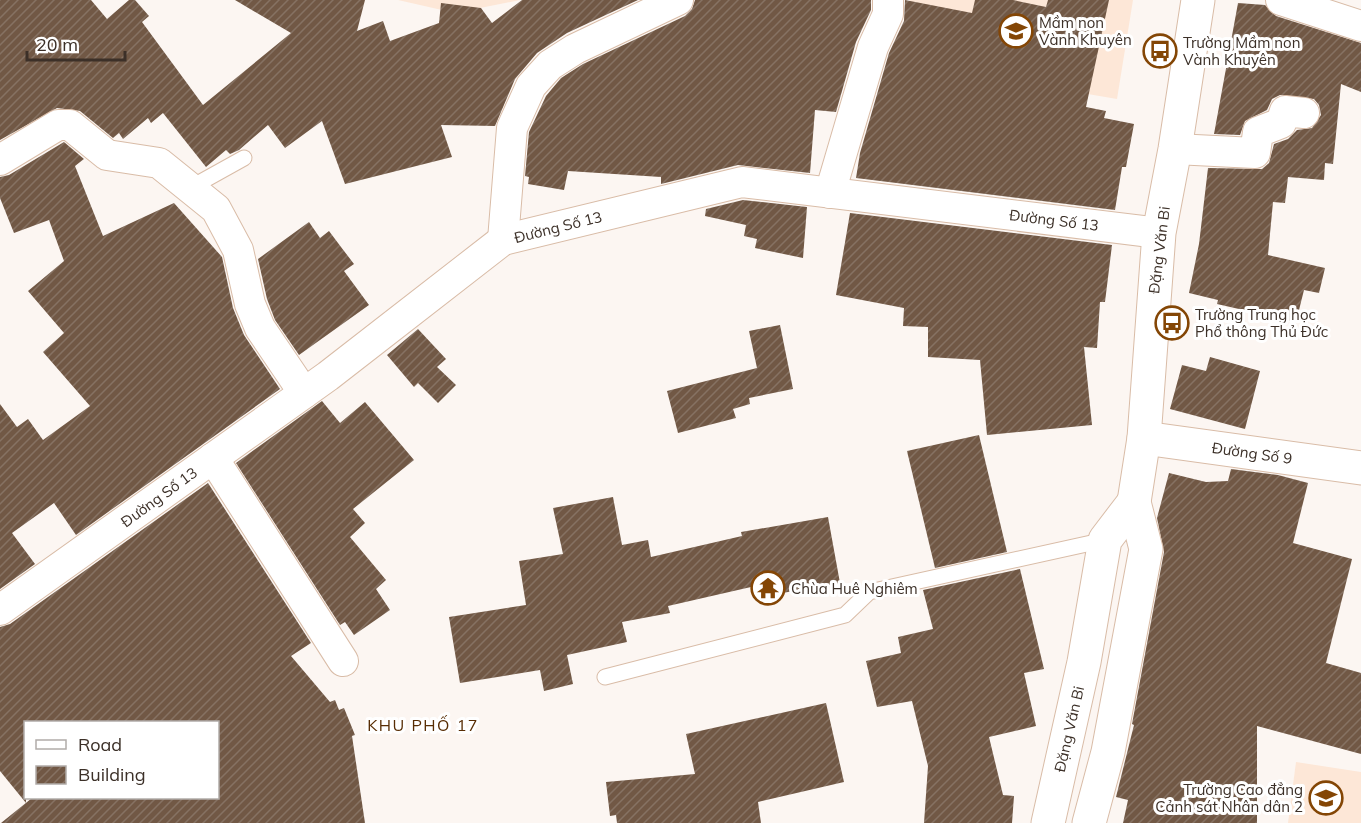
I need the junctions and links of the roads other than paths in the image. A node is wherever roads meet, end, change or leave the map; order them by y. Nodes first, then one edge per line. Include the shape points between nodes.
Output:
1 (678, 0) edge
2 (888, 0) edge
3 (1198, 0) edge
4 (1281, 0) edge
5 (1361, 26) edge
6 (1304, 113) dead end
7 (1176, 149) junction
8 (244, 158) dead end
9 (0, 160) edge
10 (190, 188) junction
11 (830, 193) junction
12 (1159, 233) junction
13 (503, 240) junction
14 (304, 393) junction
15 (1144, 438) junction
16 (213, 458) junction
17 (1361, 468) edge
18 (1134, 502) junction
19 (1105, 540) junction
20 (0, 610) edge
21 (343, 661) dead end
22 (605, 677) dead end
23 (1048, 823) edge
24 (1089, 823) edge

1 - 13 street via 575,49 550,65 531,86 512,128
2 - 11 street via 888,14 873,47
3 - 7 main road, Đặng Văn Bi
4 - 5 street
6 - 7 street via 1285,111 1281,123 1258,132 1255,153
7 - 12 main road, Đặng Văn Bi
8 - 10 lane
9 - 10 street via 58,125 70,125 107,155 159,164
10 - 14 street via 216,209 238,250 250,304 260,328
11 - 12 street, Đường Số 13
11 - 13 street, Đường Số 13 via 742,182
12 - 15 main road, Đặng Văn Bi
13 - 14 street, Đường Số 13
14 - 16 street, Đường Số 13
15 - 17 main road, Đường Số 9
15 - 18 main road, Đặng Văn Bi
16 - 20 street, Đường Số 13
16 - 21 street
18 - 19 main road, Đặng Văn Bi
18 - 24 main road, Đặng Văn Bi via 1146,549 1108,752
19 - 22 lane via 869,592 845,615
19 - 23 main road, Đặng Văn Bi via 1084,662

